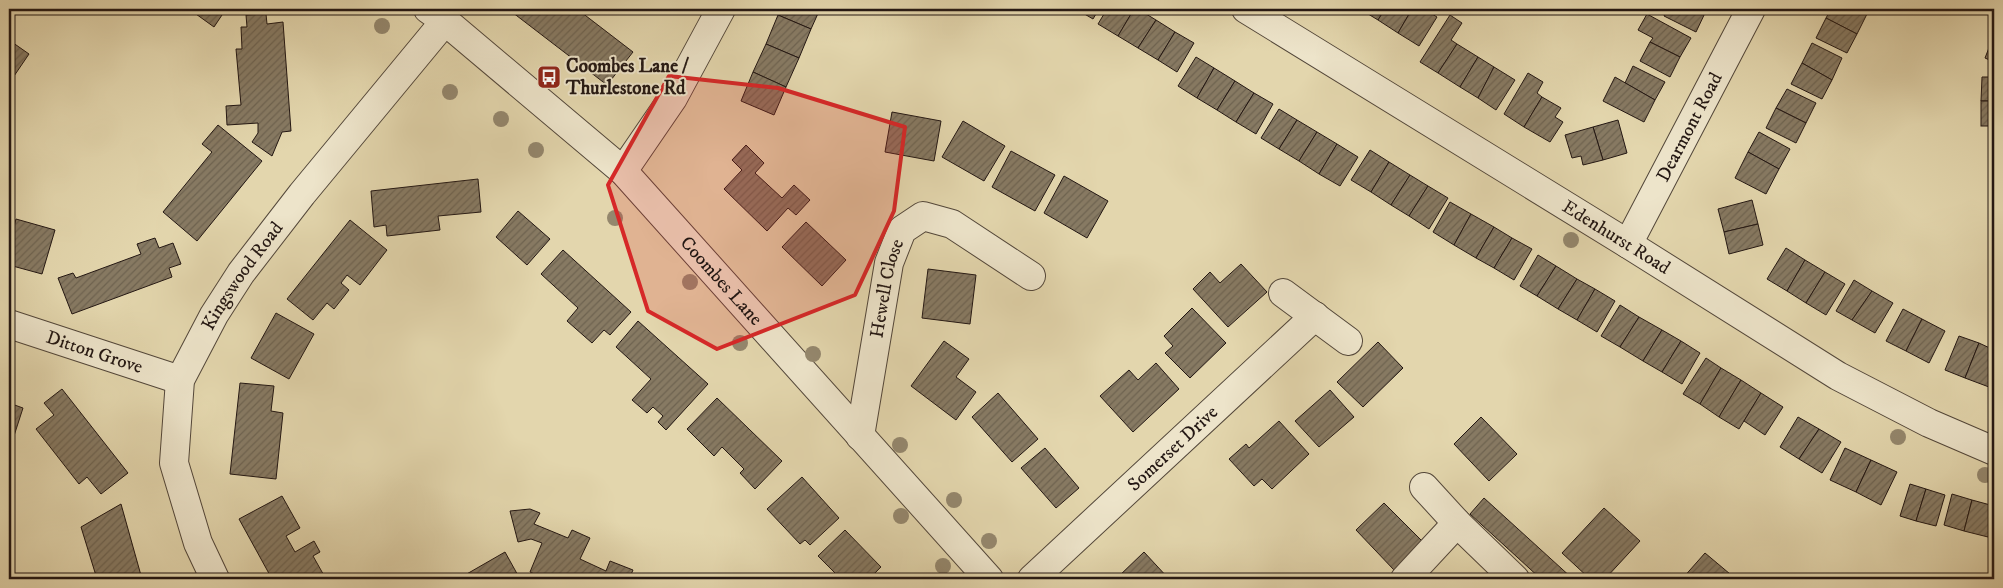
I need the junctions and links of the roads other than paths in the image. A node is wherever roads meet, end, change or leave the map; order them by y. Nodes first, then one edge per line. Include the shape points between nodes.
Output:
1 (722, 9) edge
2 (1246, 9) edge
3 (1751, 9) edge
4 (436, 15) edge
5 (623, 171) junction
6 (1628, 244) junction
7 (1031, 276) dead end
8 (1283, 293) dead end
9 (1315, 316) junction
10 (9, 324) edge
11 (1348, 341) dead end
12 (180, 380) junction
13 (860, 436) junction
14 (1994, 451) edge
15 (1424, 487) dead end
16 (1457, 523) junction
17 (215, 579) edge
18 (989, 579) edge
19 (1032, 579) edge
20 (1405, 579) edge
21 (1514, 579) edge

1 - 5 street via 673,98
2 - 6 street, Edenhurst Road
3 - 6 street, Dearmont Road
4 - 5 street, Coombes Lane
4 - 12 street, Kingswood Road via 242,273 214,315
5 - 13 street, Coombes Lane
6 - 14 street, Edenhurst Road via 1838,376
7 - 13 street, Hewell Close via 952,224 923,216 902,230 889,263
8 - 9 street
9 - 11 street
9 - 19 street, Somerset Drive
10 - 12 street, Ditton Grove
12 - 17 street, Kingswood Road via 174,463 198,543
13 - 18 street, Coombes Lane
15 - 16 street
16 - 20 street
16 - 21 street

